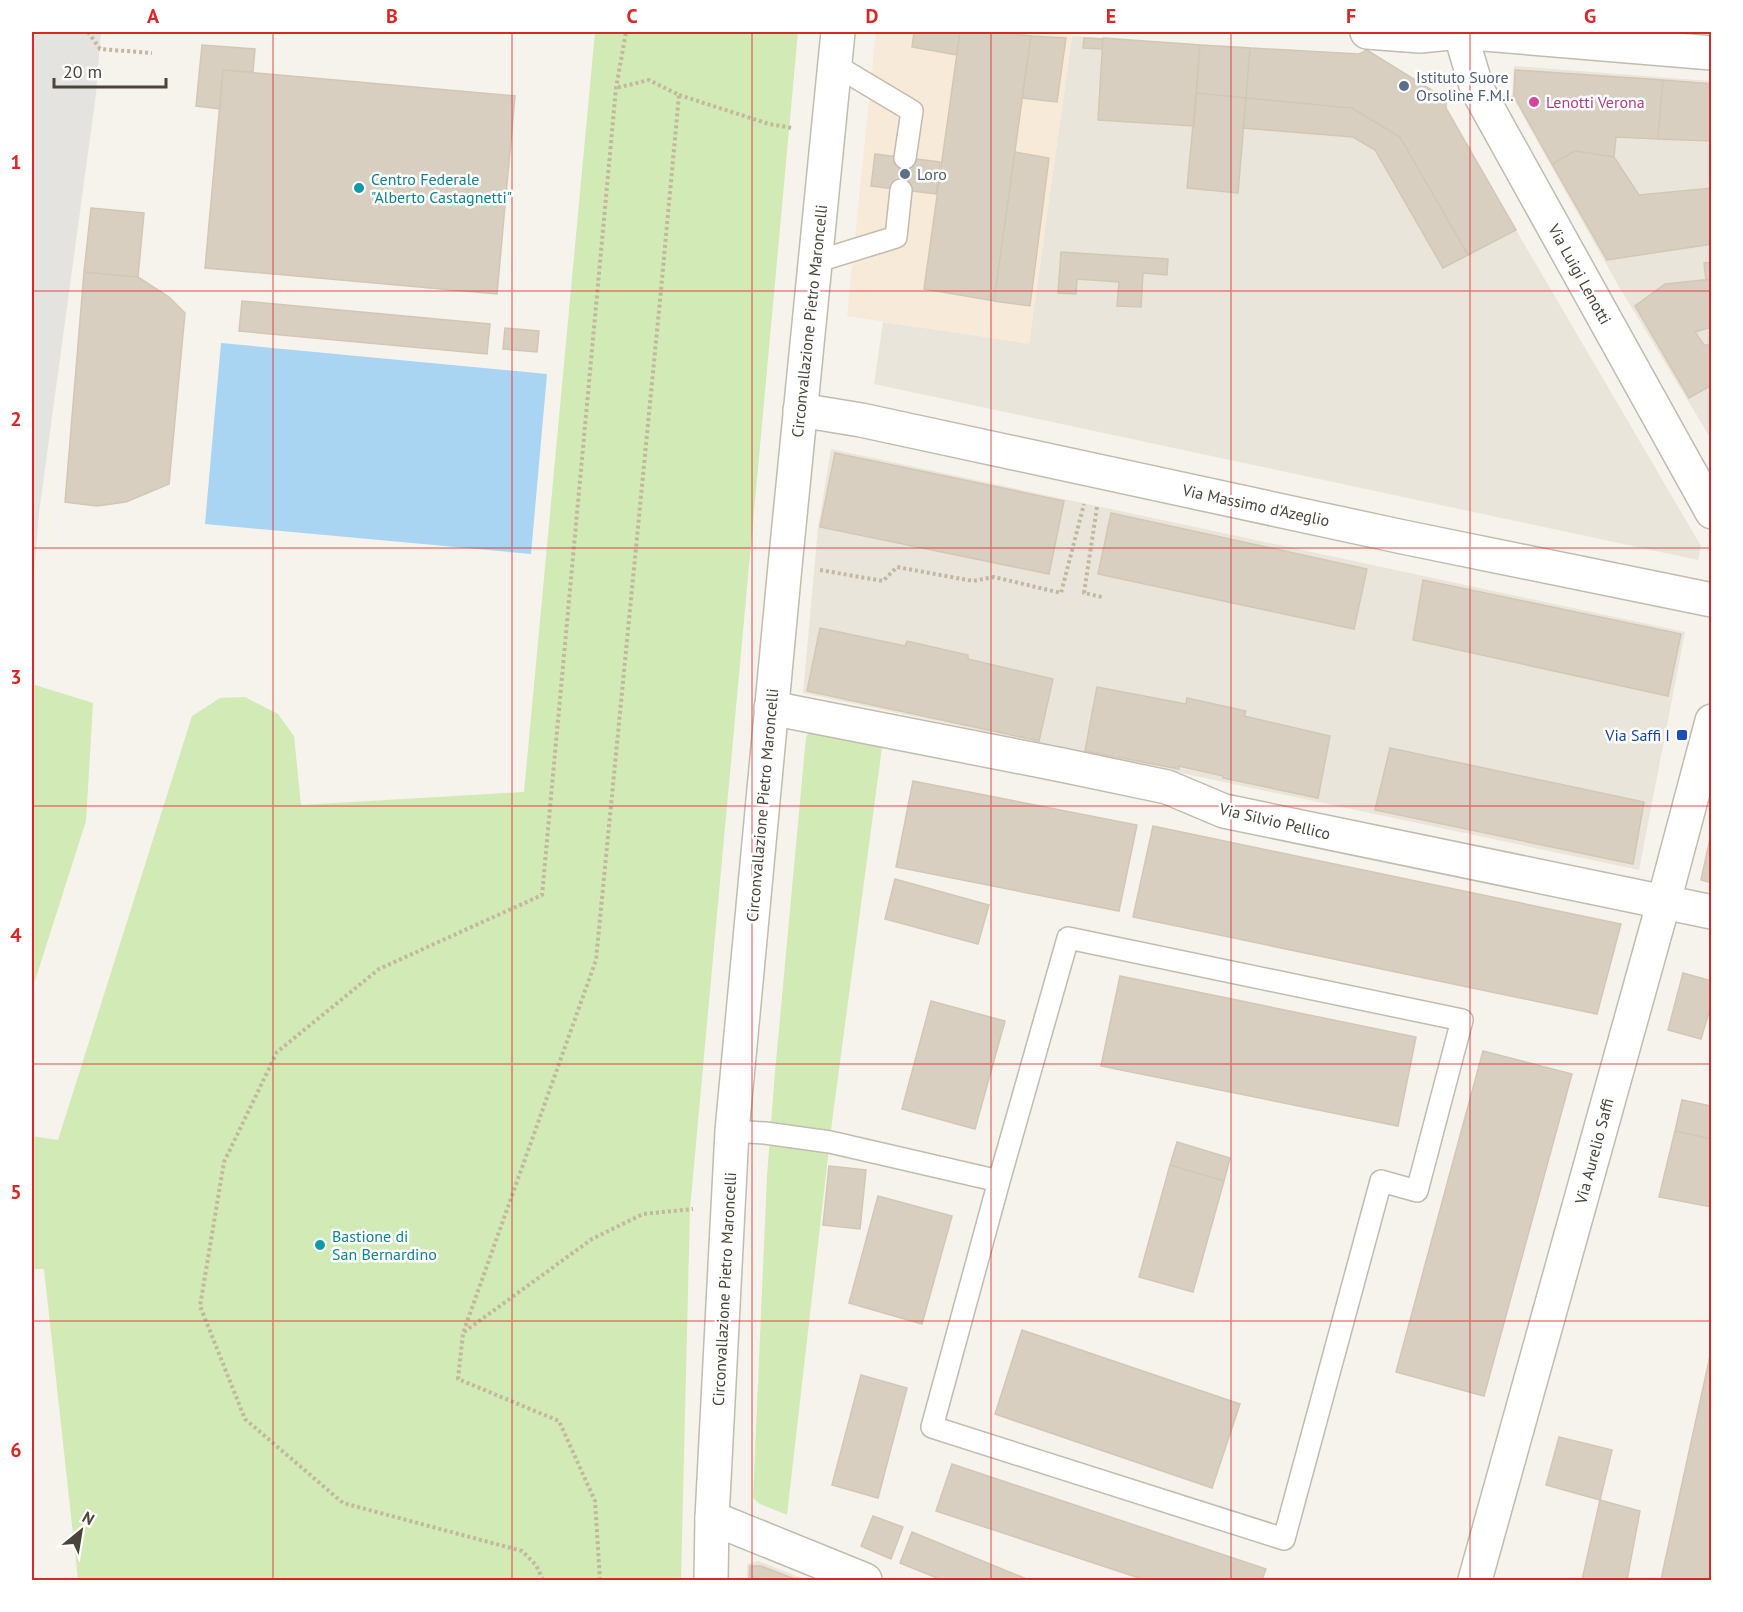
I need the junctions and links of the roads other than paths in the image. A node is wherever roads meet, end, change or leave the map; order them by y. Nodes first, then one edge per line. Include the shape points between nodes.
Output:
1 (838, 32) edge
2 (1367, 32) edge
3 (1460, 32) edge
4 (1712, 52) edge
5 (835, 65) junction
6 (905, 158) dead end
7 (901, 190) dead end
8 (815, 262) junction
9 (800, 410) junction
10 (1712, 512) edge
11 (1712, 600) edge
12 (771, 708) junction
13 (1712, 721) edge
14 (1664, 901) junction
15 (1712, 912) edge
16 (732, 1131) junction
17 (999, 1181) junction
18 (712, 1518) junction
19 (711, 1581) edge
20 (865, 1581) edge
21 (1475, 1581) edge

1 - 5 street, Circonvallazione Pietro Maroncelli
2 - 3 street via 1420,36
3 - 4 street
3 - 10 street, Via Luigi Lenotti via 1477,89
5 - 6 lane via 912,111
5 - 8 street, Circonvallazione Pietro Maroncelli
7 - 8 lane via 896,237
8 - 9 street, Circonvallazione Pietro Maroncelli
9 - 11 street, Via Massimo d'Azeglio via 873,422
9 - 12 street, Circonvallazione Pietro Maroncelli
12 - 14 street, Via Silvio Pellico via 1167,787 1224,811
12 - 16 street, Circonvallazione Pietro Maroncelli
13 - 14 street, Via Aurelio Saffi
14 - 15 street, Via Silvio Pellico
14 - 21 street, Via Aurelio Saffi
16 - 17 lane via 830,1142
16 - 18 street, Circonvallazione Pietro Maroncelli
17 - 17 lane via 932,1427 1284,1539 1381,1181 1417,1191 1462,1020 1068,938
18 - 19 street, Circonvallazione Pietro Maroncelli
18 - 20 street

